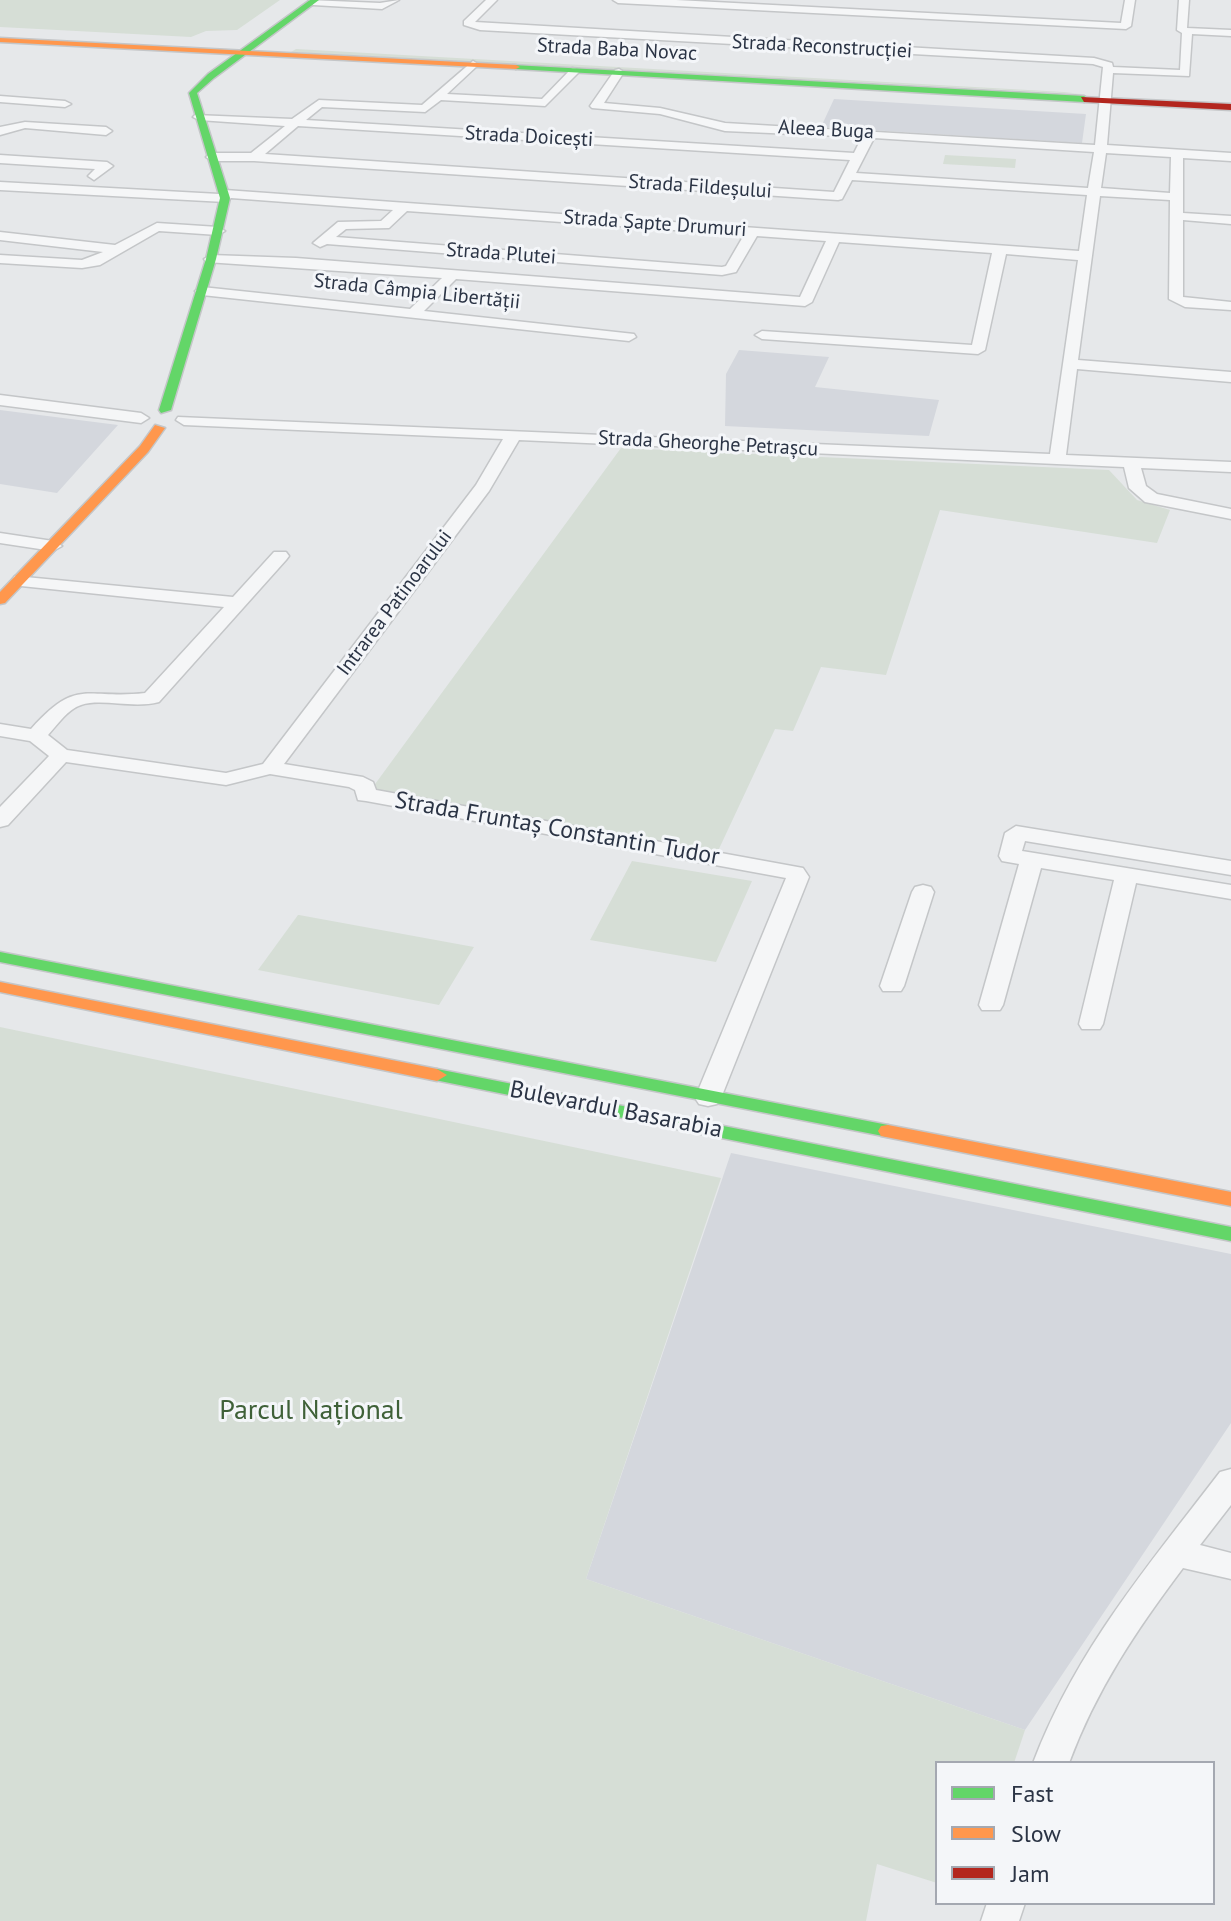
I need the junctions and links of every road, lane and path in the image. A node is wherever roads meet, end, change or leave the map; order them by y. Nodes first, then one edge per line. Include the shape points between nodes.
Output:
1 (394, 0) edge
2 (492, 0) edge
3 (618, 0) edge
4 (1130, 0) edge
5 (1184, 0) edge
6 (314, 1) edge
7 (949, 17) junction
8 (1187, 31) junction
9 (1231, 33) edge
10 (0, 34) edge
11 (0, 40) edge
12 (939, 43) junction
13 (1069, 45) dead end
14 (250, 48) junction
15 (1066, 60) junction
16 (473, 64) junction
17 (576, 70) junction
18 (1110, 70) junction
19 (619, 72) junction
20 (1107, 96) junction
21 (439, 97) junction
22 (0, 99) edge
23 (1231, 99) edge
24 (65, 104) dead end
25 (1231, 107) edge
26 (199, 117) junction
27 (296, 123) junction
28 (0, 131) edge
29 (106, 131) dead end
30 (870, 133) junction
31 (1101, 147) junction
32 (1177, 153) junction
33 (212, 157) junction
34 (254, 157) junction
35 (858, 157) junction
36 (1231, 157) edge
37 (0, 159) edge
38 (0, 171) edge
39 (94, 176) junction
40 (849, 176) junction
41 (0, 186) edge
42 (1094, 192) junction
43 (224, 193) junction
44 (1176, 197) junction
45 (405, 206) junction
46 (1176, 216) junction
47 (1231, 220) edge
48 (218, 231) junction
49 (753, 232) junction
50 (0, 236) edge
51 (834, 238) junction
52 (323, 240) junction
53 (116, 249) junction
54 (1000, 250) junction
55 (1085, 256) junction
56 (0, 259) edge
57 (211, 259) junction
58 (296, 262) junction
59 (453, 274) junction
60 (202, 291) junction
61 (1231, 306) edge
62 (413, 314) junction
63 (762, 335) dead end
64 (629, 337) dead end
65 (1070, 364) junction
66 (1231, 377) edge
67 (0, 400) edge
68 (141, 418) joint
69 (162, 419) junction
70 (184, 420) joint
71 (514, 435) junction
72 (1057, 460) junction
73 (1131, 462) junction
74 (1231, 467) edge
75 (1231, 514) edge
76 (0, 538) edge
77 (53, 546) junction
78 (280, 556) dead end
79 (21, 580) junction
80 (0, 600) edge
81 (238, 603) junction
82 (0, 730) edge
83 (36, 736) junction
84 (61, 755) junction
85 (270, 768) junction
86 (0, 820) edge
87 (1032, 860) junction
88 (1231, 868) edge
89 (795, 873) joint
90 (1127, 875) junction
91 (923, 892) dead end
92 (1231, 892) edge
93 (0, 957) edge
94 (892, 986) dead end
95 (0, 987) edge
96 (991, 1005) dead end
97 (1091, 1024) dead end
98 (708, 1098) junction
99 (1231, 1199) edge
100 (1231, 1234) edge
101 (1231, 1481) edge
102 (1177, 1553) junction
103 (1231, 1566) edge
104 (1052, 1761) edge

1 - 6 street via 382,6
2 - 12 street, Strada Reconstrucției via 468,23
3 - 7 street
4 - 7 street via 1126,26 1072,27 1027,14
5 - 8 street via 1182,30
6 - 14 main road
7 - 12 street
8 - 9 street
8 - 18 street, Strada Reconstrucției via 1185,74
10 - 14 main road, Strada Baba Novac
11 - 14 main road, Strada Baba Novac
12 - 15 street, Strada Reconstrucției
13 - 15 street
14 - 16 main road, Strada Baba Novac
14 - 20 main road, Strada Baba Novac
14 - 26 main road via 193,93
15 - 18 street, Strada Reconstrucției via 1101,62
16 - 17 main road, Strada Baba Novac
16 - 21 street
17 - 19 main road, Strada Baba Novac
17 - 21 street via 545,103
18 - 20 street
19 - 20 main road, Strada Baba Novac
19 - 30 street, Aleea Buga via 594,104 660,111 725,127
20 - 23 main road, Strada Baba Novac
20 - 25 main road, Strada Baba Novac
20 - 31 street
21 - 27 street via 420,109 319,103
22 - 24 street
26 - 27 street, Strada Doicești
26 - 33 main road
27 - 34 street
27 - 35 street, Strada Doicești
28 - 29 street via 25,125
30 - 31 street, Aleea Buga
30 - 35 street
31 - 32 street, Aleea Buga
31 - 42 street
32 - 36 street, Aleea Buga
32 - 44 street
33 - 34 street, Strada Fildeșului
33 - 43 main road
34 - 40 street, Strada Fildeșului via 838,196
35 - 40 street
37 - 39 street via 107,166
38 - 39 street
39 - 43 street
40 - 42 street
41 - 43 street
42 - 44 street
42 - 55 street
43 - 45 street, Strada Șapte Drumuri
43 - 48 main road
44 - 46 street
45 - 49 street, Strada Șapte Drumuri
45 - 52 street via 384,225 343,225
46 - 47 street
46 - 61 street via 1176,299
48 - 53 street via 157,227
48 - 57 main road
49 - 51 street, Strada Șapte Drumuri
49 - 52 street, Strada Plutei via 731,269 722,271
50 - 53 street
51 - 54 street, Strada Șapte Drumuri
51 - 59 street via 805,302
52 - 58 street
53 - 56 street via 82,264
54 - 55 street, Strada Șapte Drumuri
54 - 63 street via 978,350
55 - 65 street
57 - 58 street
57 - 60 main road
58 - 59 street
59 - 62 street
60 - 62 street, Strada Câmpia Libertății
60 - 69 main road
62 - 64 street, Strada Câmpia Libertății
65 - 66 street
65 - 72 street
67 - 68 street
68 - 69 main road
69 - 70 main road via 179,412
69 - 77 main road via 144,449
70 - 71 street, Strada Gheorghe Petrașcu
71 - 72 street, Strada Gheorghe Petrașcu
71 - 85 street, Intrarea Patinoarului via 483,487
72 - 73 street, Strada Gheorghe Petrașcu
73 - 74 street, Strada Gheorghe Petrașcu
73 - 75 street via 1138,488 1151,498
76 - 77 street
77 - 79 main road
78 - 81 street
79 - 80 main road
79 - 81 street
81 - 83 street via 152,698 72,701
82 - 83 street, Strada Fruntaș Constantin Tudor
83 - 84 street, Strada Fruntaș Constantin Tudor
84 - 85 street, Strada Fruntaș Constantin Tudor via 226,779
84 - 86 street
85 - 89 street, Strada Fruntaș Constantin Tudor via 355,782 365,787 366,795
87 - 88 street via 1010,856 1016,833
87 - 90 street
87 - 96 street
89 - 98 street, Bulevardul Basarabia via 798,877
90 - 92 street
90 - 97 street
91 - 94 street
93 - 98 main road, Bulevardul Basarabia
95 - 100 main road, Bulevardul Basarabia
98 - 99 main road, Bulevardul Basarabia
101 - 102 street
102 - 103 street
102 - 104 street via 1098,1659

